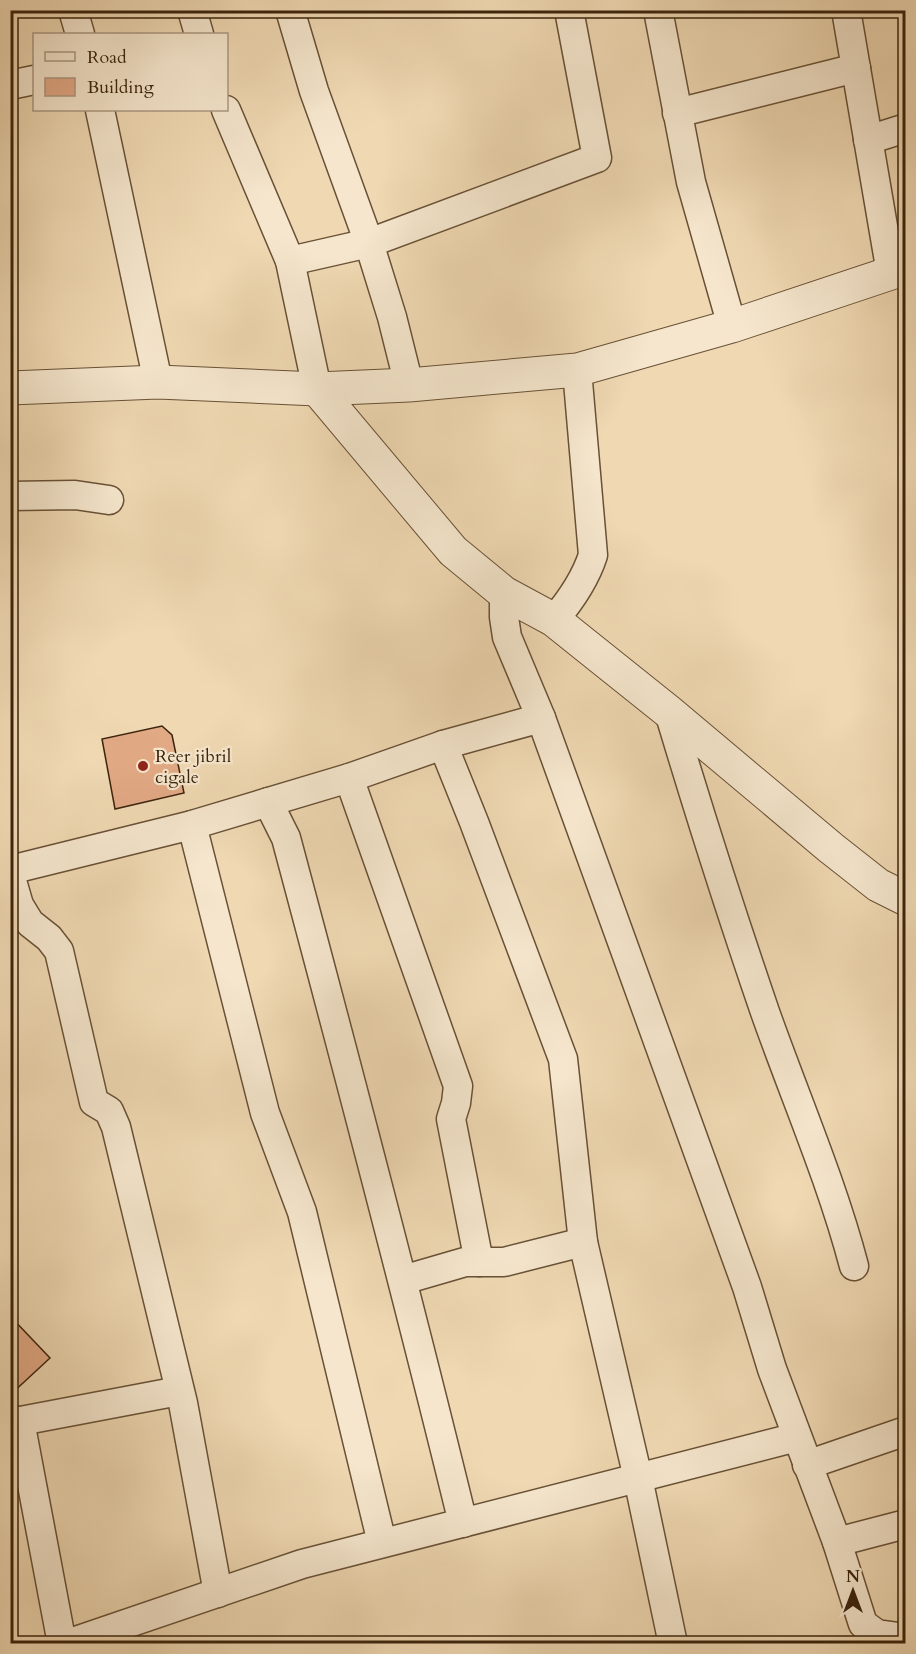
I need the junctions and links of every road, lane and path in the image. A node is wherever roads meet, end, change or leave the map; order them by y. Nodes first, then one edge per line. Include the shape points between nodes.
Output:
1 (73, 10) edge
2 (192, 10) edge
3 (290, 10) edge
4 (569, 10) edge
5 (658, 10) edge
6 (846, 10) edge
7 (80, 33) edge
8 (199, 33) edge
9 (856, 68) junction
10 (33, 80) edge
11 (10, 85) edge
12 (100, 111) edge
13 (226, 111) edge
14 (677, 113) junction
15 (906, 128) edge
16 (868, 140) junction
17 (369, 243) junction
18 (290, 261) junction
19 (898, 270) edge
20 (732, 326) junction
21 (577, 370) junction
22 (158, 382) junction
23 (409, 385) junction
24 (10, 388) edge
25 (317, 389) junction
26 (10, 496) edge
27 (109, 500) dead end
28 (504, 593) junction
29 (554, 620) junction
30 (669, 712) junction
31 (541, 718) junction
32 (443, 745) junction
33 (349, 778) junction
34 (268, 802) junction
35 (192, 825) junction
36 (10, 872) edge
37 (906, 899) edge
38 (583, 1242) junction
39 (479, 1262) junction
40 (854, 1266) dead end
41 (403, 1280) junction
42 (179, 1391) junction
43 (15, 1422) edge
44 (906, 1431) edge
45 (797, 1437) junction
46 (807, 1465) junction
47 (638, 1478) junction
48 (463, 1523) junction
49 (906, 1524) edge
50 (837, 1542) junction
51 (382, 1543) junction
52 (218, 1593) junction
53 (906, 1638) edge
54 (64, 1644) edge
55 (673, 1644) edge

1 - 7 street
2 - 8 street
3 - 17 street via 314,91
4 - 17 street via 597,158
5 - 14 street
6 - 9 street
9 - 14 street
9 - 16 street
10 - 11 street
12 - 22 street
13 - 18 street
14 - 20 street via 691,182
15 - 16 street
16 - 19 street
17 - 18 street
17 - 23 street
18 - 25 street
19 - 20 street
20 - 21 street
21 - 23 street
21 - 29 street via 593,555 587,574
22 - 24 street
22 - 25 street
23 - 25 street
25 - 28 street via 453,551
26 - 27 street via 75,495
28 - 29 street
28 - 31 street via 507,637
29 - 30 street
30 - 37 street via 831,848 878,885
30 - 40 street via 706,836 841,1219
31 - 32 street
31 - 45 street via 747,1287
32 - 33 street
32 - 38 street via 563,1059
33 - 34 street
33 - 39 street via 458,1086 451,1119
34 - 35 street
34 - 41 street via 286,838
35 - 36 street
35 - 51 street via 265,1113 302,1212
36 - 42 street via 19,905 30,923 59,951 94,1101 109,1111 116,1127
38 - 39 street via 504,1262
38 - 47 street
39 - 41 street via 465,1262
41 - 48 street
42 - 43 street
42 - 52 street
43 - 54 street
44 - 46 street
45 - 46 street
45 - 47 street
46 - 50 street
47 - 48 street
47 - 55 street
48 - 51 street
49 - 50 street
50 - 53 street via 862,1624 877,1634
51 - 52 street via 302,1564
52 - 54 street

